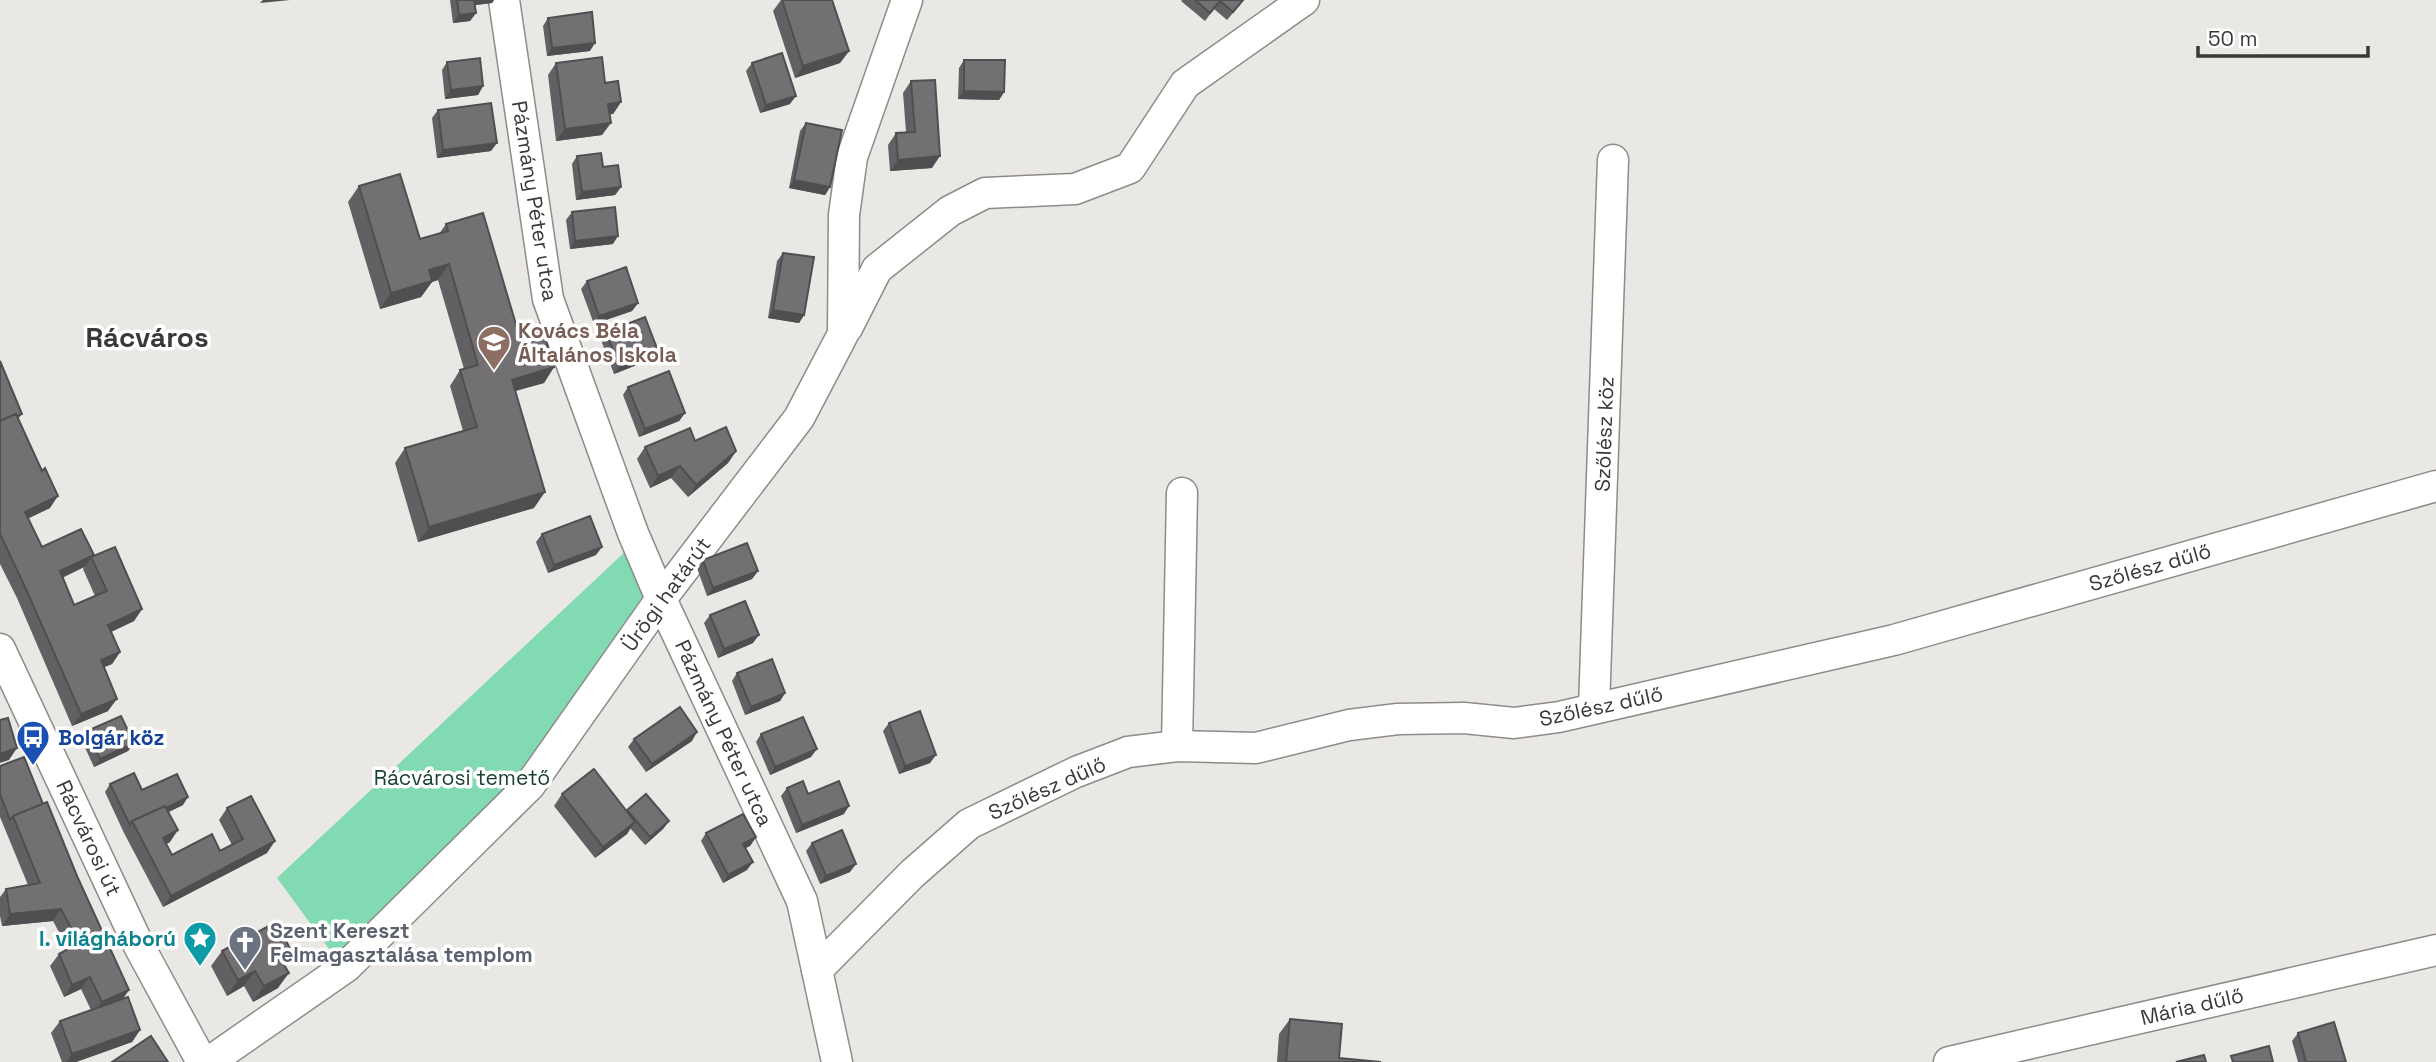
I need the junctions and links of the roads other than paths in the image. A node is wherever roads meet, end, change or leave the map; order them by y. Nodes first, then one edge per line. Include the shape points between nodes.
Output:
1 (504, 0) edge
2 (907, 0) edge
3 (1304, 0) edge
4 (1613, 160) dead end
5 (844, 334) junction
6 (2436, 486) edge
7 (1182, 493) dead end
8 (661, 599) junction
9 (0, 649) edge
10 (1594, 708) junction
11 (1177, 746) junction
12 (2436, 950) edge
13 (817, 970) junction
14 (202, 1062) edge
15 (209, 1062) edge
16 (837, 1062) edge
17 (1949, 1062) edge

1 - 8 street, Pázmány Péter utca via 548,299
2 - 5 street, Ürögi határút via 852,157 844,215
3 - 5 street via 1185,84 1130,168 1075,189 985,193 950,211 877,269
4 - 10 street, Szőlész köz
5 - 8 street, Ürögi határút via 799,418
6 - 10 street, Szőlész dűlő via 1894,640
7 - 11 street
8 - 13 street, Pázmány Péter utca via 802,901
8 - 15 street, Ürögi határút via 530,785 346,967
9 - 14 street, Rácvárosi út via 139,946
10 - 11 street, Szőlész dűlő via 1514,723 1398,719 1349,725 1256,748
11 - 13 street, Szőlész dűlő via 1128,752 969,824
12 - 17 street, Mária dűlő
13 - 16 street, Pázmány Péter utca

